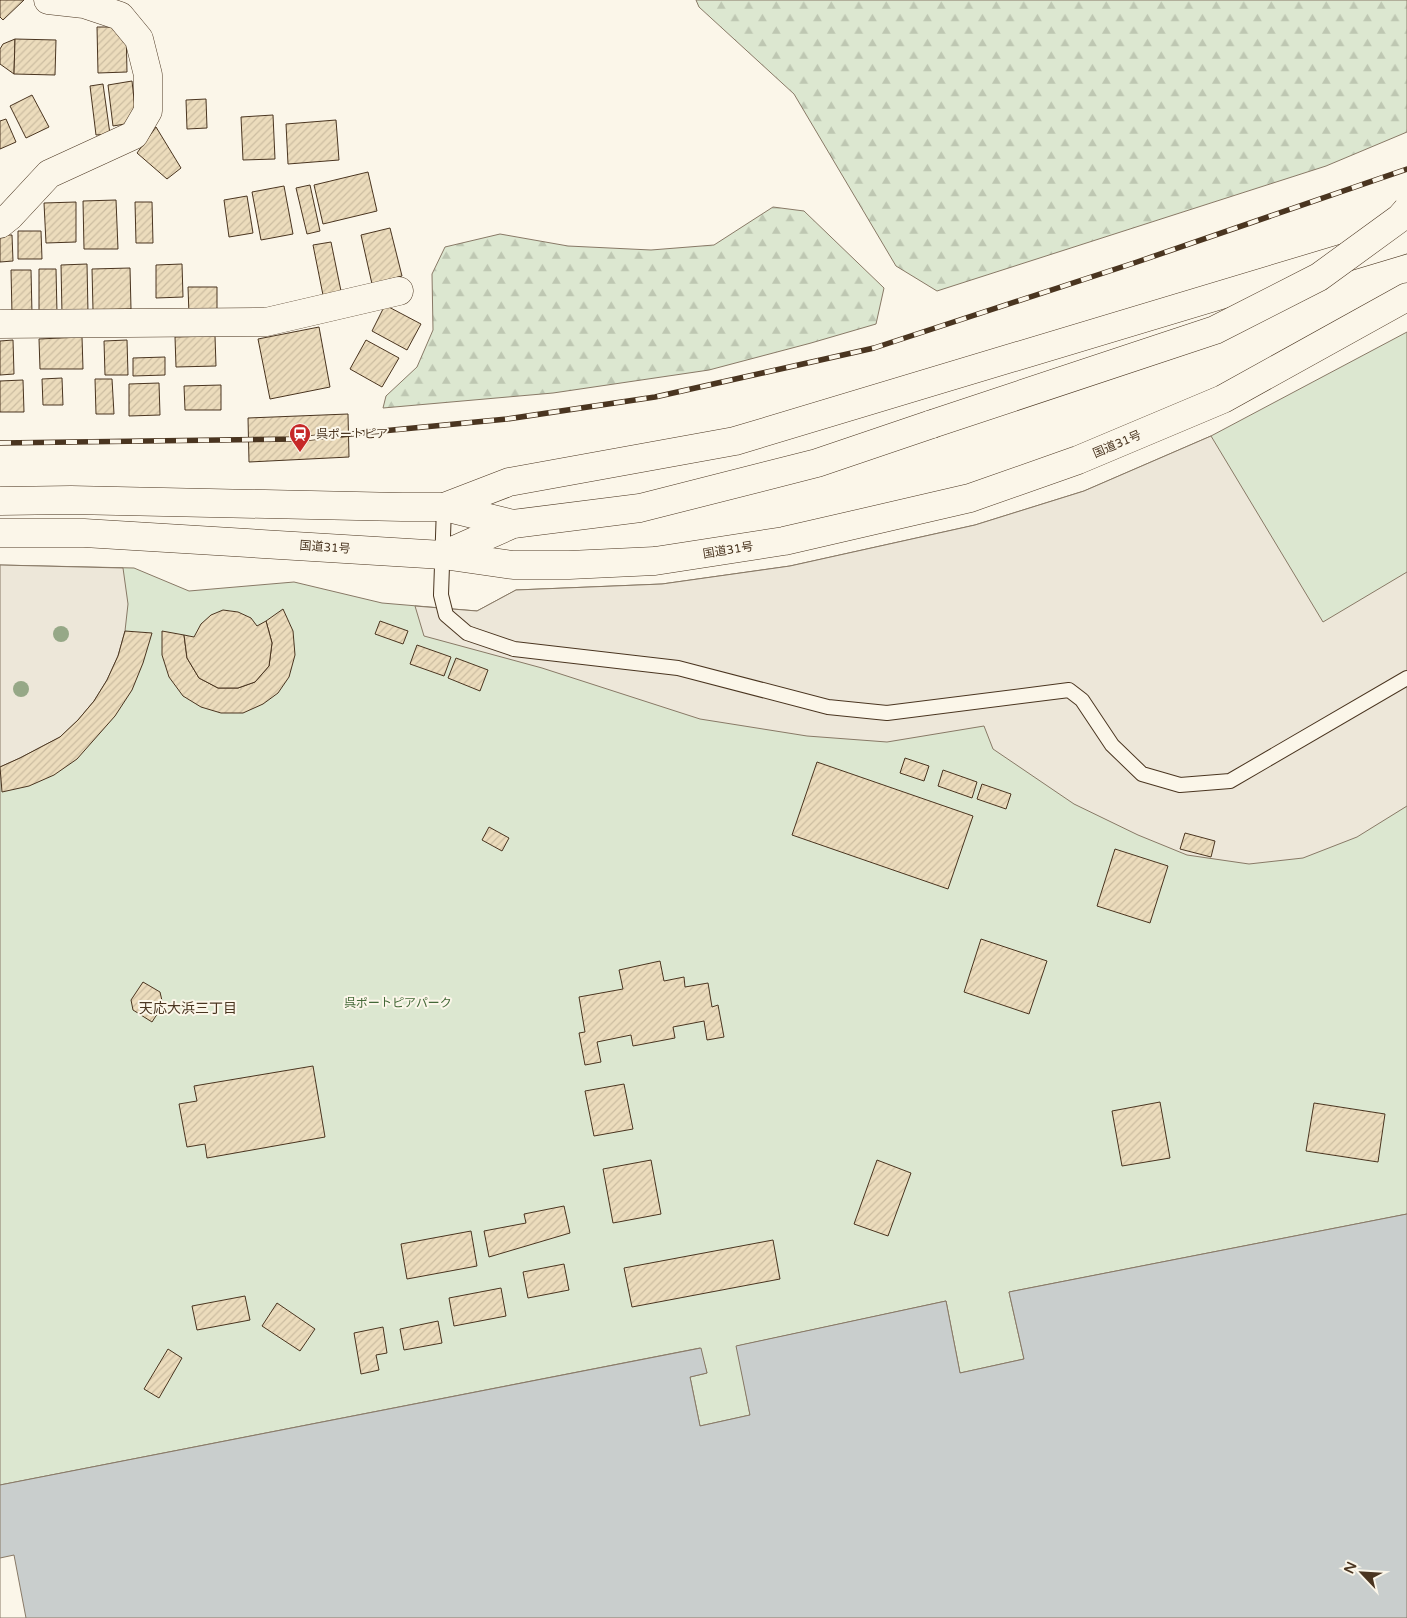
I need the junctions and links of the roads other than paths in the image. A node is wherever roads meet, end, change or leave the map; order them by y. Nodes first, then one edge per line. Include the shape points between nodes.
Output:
1 (48, 0) edge
2 (1407, 210) edge
3 (0, 224) edge
4 (1407, 239) edge
5 (399, 292) dead end
6 (1407, 297) edge
7 (0, 324) edge
8 (0, 501) edge
9 (444, 507) junction
10 (512, 524) junction
11 (0, 533) edge
12 (443, 555) junction
13 (1407, 678) edge

1 - 3 main road via 84,4 120,16 139,39 148,75 148,111 134,134 49,174
2 - 10 main road, bridge via 1319,277 1214,330 817,463 640,508
4 - 9 main road via 735,440 509,482
5 - 7 main road via 266,322
6 - 12 main road, 国道31号 via 1223,399 1078,460 970,498 784,541 655,561 569,566 513,565
8 - 9 main road
9 - 10 main road
9 - 12 lane
10 - 12 main road
11 - 12 main road, 国道31号 via 84,533
12 - 13 lane via 441,595 446,615 467,632 514,649 678,668 828,707 887,713 1069,690 1082,700 1112,745 1142,774 1180,785 1230,782

